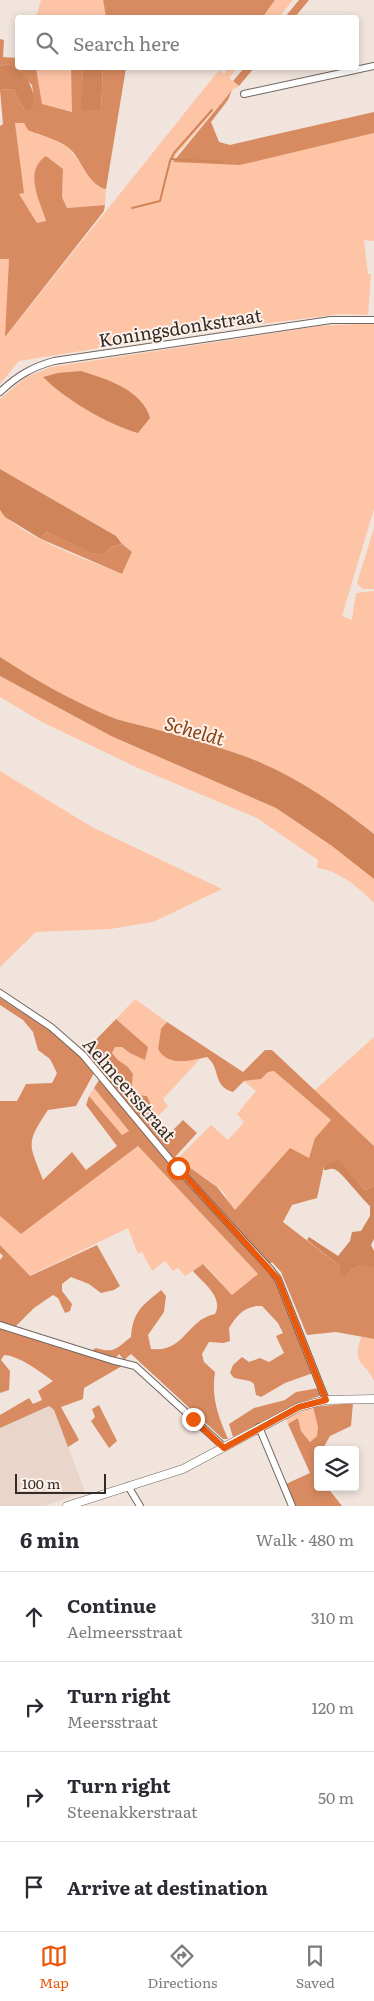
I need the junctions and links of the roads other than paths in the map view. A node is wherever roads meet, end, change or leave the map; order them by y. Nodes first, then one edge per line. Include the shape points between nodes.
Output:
1 (374, 66) edge
2 (359, 69) edge
3 (355, 70) edge
4 (244, 94) dead end
5 (374, 320) edge
6 (0, 392) edge
7 (0, 993) edge
8 (0, 1325) edge
9 (374, 1399) edge
10 (326, 1400) junction
11 (259, 1427) junction
12 (224, 1448) junction
13 (128, 1486) junction
14 (67, 1506) edge
15 (140, 1506) edge
16 (292, 1506) edge

1 - 2 street
3 - 4 street
5 - 6 street, Koningsdonkstraat via 331,320 54,361 18,376
7 - 10 street, Aelmeersstraat via 51,1027 83,1055 172,1162 271,1270 278,1279
8 - 12 street via 135,1366
9 - 10 main road
10 - 11 main road via 299,1407
11 - 12 main road
11 - 16 street
12 - 13 main road via 183,1469
13 - 14 main road
13 - 15 street

